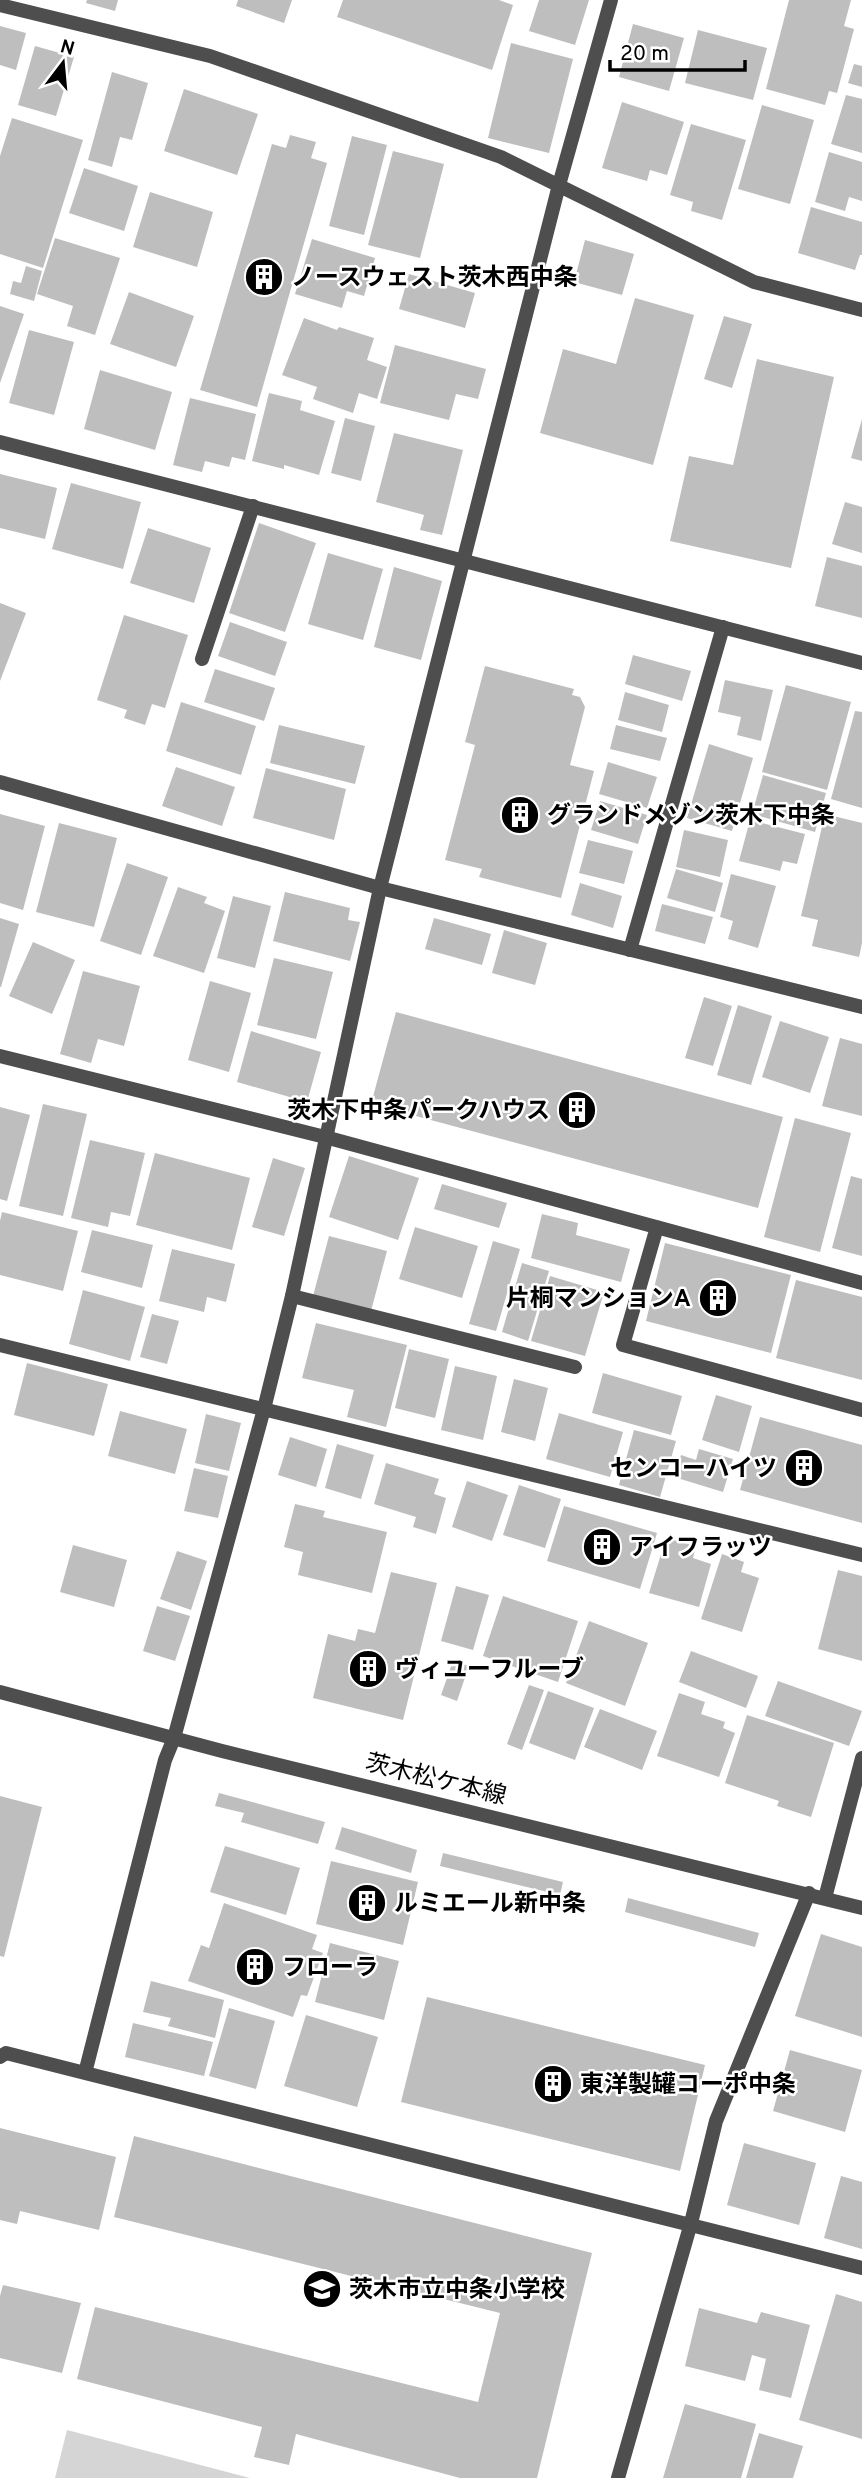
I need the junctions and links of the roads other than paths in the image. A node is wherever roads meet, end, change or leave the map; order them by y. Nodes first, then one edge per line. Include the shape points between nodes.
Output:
1 (611, 0) edge
2 (0, 5) edge
3 (559, 185) junction
4 (862, 310) edge
5 (0, 442) edge
6 (253, 506) junction
7 (464, 559) junction
8 (723, 627) junction
9 (202, 659) dead end
10 (862, 663) edge
11 (0, 782) edge
12 (380, 888) junction
13 (630, 950) junction
14 (862, 1007) edge
15 (0, 1056) edge
16 (325, 1137) junction
17 (657, 1227) junction
18 (862, 1283) edge
19 (292, 1296) junction
20 (0, 1345) edge
21 (575, 1367) dead end
22 (264, 1409) junction
23 (862, 1410) edge
24 (862, 1555) edge
25 (0, 1692) edge
26 (174, 1738) junction
27 (862, 1758) edge
28 (809, 1893) junction
29 (825, 1898) junction
30 (862, 1908) edge
31 (0, 2057) edge
32 (85, 2073) junction
33 (691, 2224) junction
34 (862, 2268) edge
35 (618, 2478) edge

1 - 3 street
2 - 3 street via 210,56 501,157
3 - 4 street via 754,282
3 - 7 street
5 - 6 street
6 - 7 street
6 - 9 street
7 - 8 street
7 - 12 street
8 - 10 street
8 - 13 street
11 - 12 street
12 - 13 street
12 - 16 street
13 - 14 street
15 - 16 street
16 - 17 street
16 - 19 street
17 - 18 street
17 - 23 street via 623,1345
19 - 21 street
19 - 22 street
20 - 22 street
22 - 24 street
22 - 26 street
25 - 26 street, 茨木松ケ本線
26 - 28 street, 茨木松ケ本線
26 - 32 street
27 - 29 street
28 - 29 street, 茨木松ケ本線
28 - 33 street via 716,2121
29 - 30 street, 茨木松ケ本線
31 - 32 street via 6,2053
32 - 33 street
33 - 34 street
33 - 35 street

